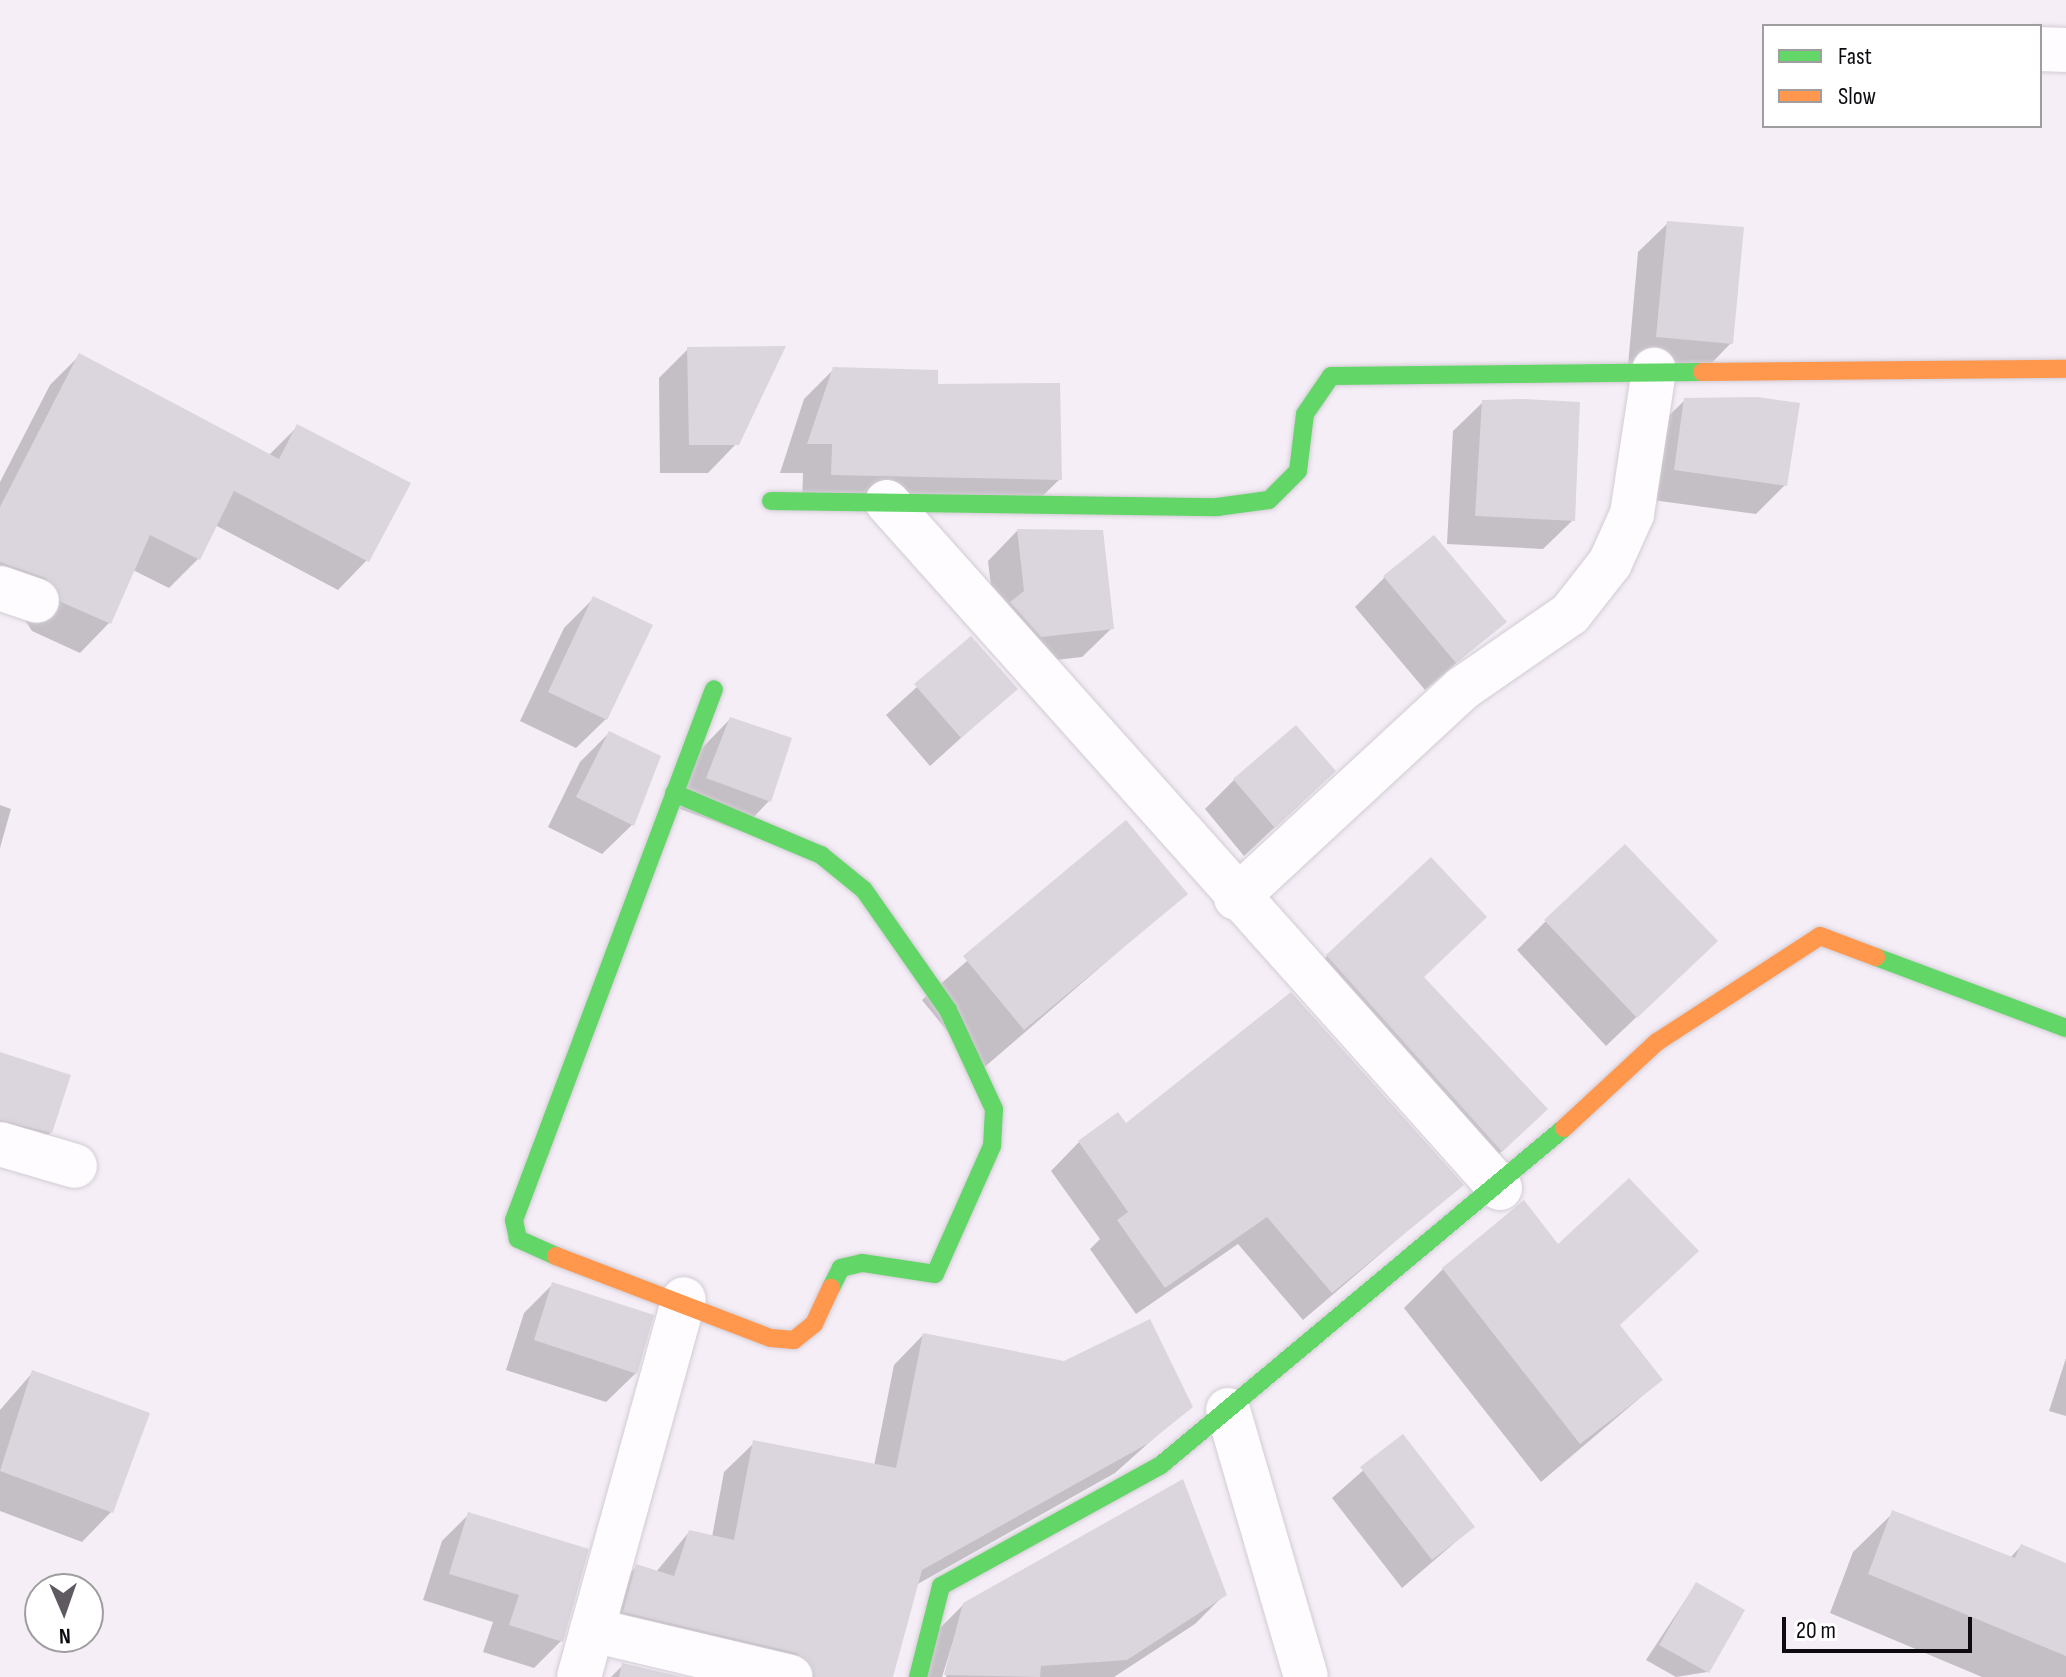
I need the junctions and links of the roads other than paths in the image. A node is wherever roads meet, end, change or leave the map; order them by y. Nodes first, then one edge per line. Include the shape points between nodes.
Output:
1 (2042, 49) edge
2 (2066, 50) edge
3 (2066, 369) edge
4 (1654, 370) junction
5 (771, 501) dead end
6 (887, 502) junction
7 (714, 689) dead end
8 (674, 793) junction
9 (1236, 898) junction
10 (2066, 1028) edge
11 (0, 1144) edge
12 (75, 1166) dead end
13 (1500, 1188) junction
14 (684, 1299) junction
15 (1228, 1410) junction
16 (592, 1630) junction
17 (579, 1677) edge
18 (791, 1677) edge
19 (918, 1677) edge
20 (1310, 1677) edge

1 - 2 street
3 - 4 street
4 - 6 street via 1331,376 1305,414 1298,471 1269,500 1217,507
4 - 9 street via 1632,514 1610,563 1570,614 1463,688
5 - 6 street
6 - 9 street
7 - 8 street
8 - 14 street via 514,1220 518,1239 530,1247
8 - 14 street via 765,827 821,855 864,890 948,1010 994,1109 992,1146 935,1274 920,1277 862,1263 841,1268 814,1324 794,1340 771,1338
9 - 13 street
10 - 13 street via 1820,936 1657,1042
11 - 12 street
13 - 15 street
14 - 16 street
15 - 19 street via 1161,1465 941,1586
15 - 20 street
16 - 17 street
16 - 18 street

